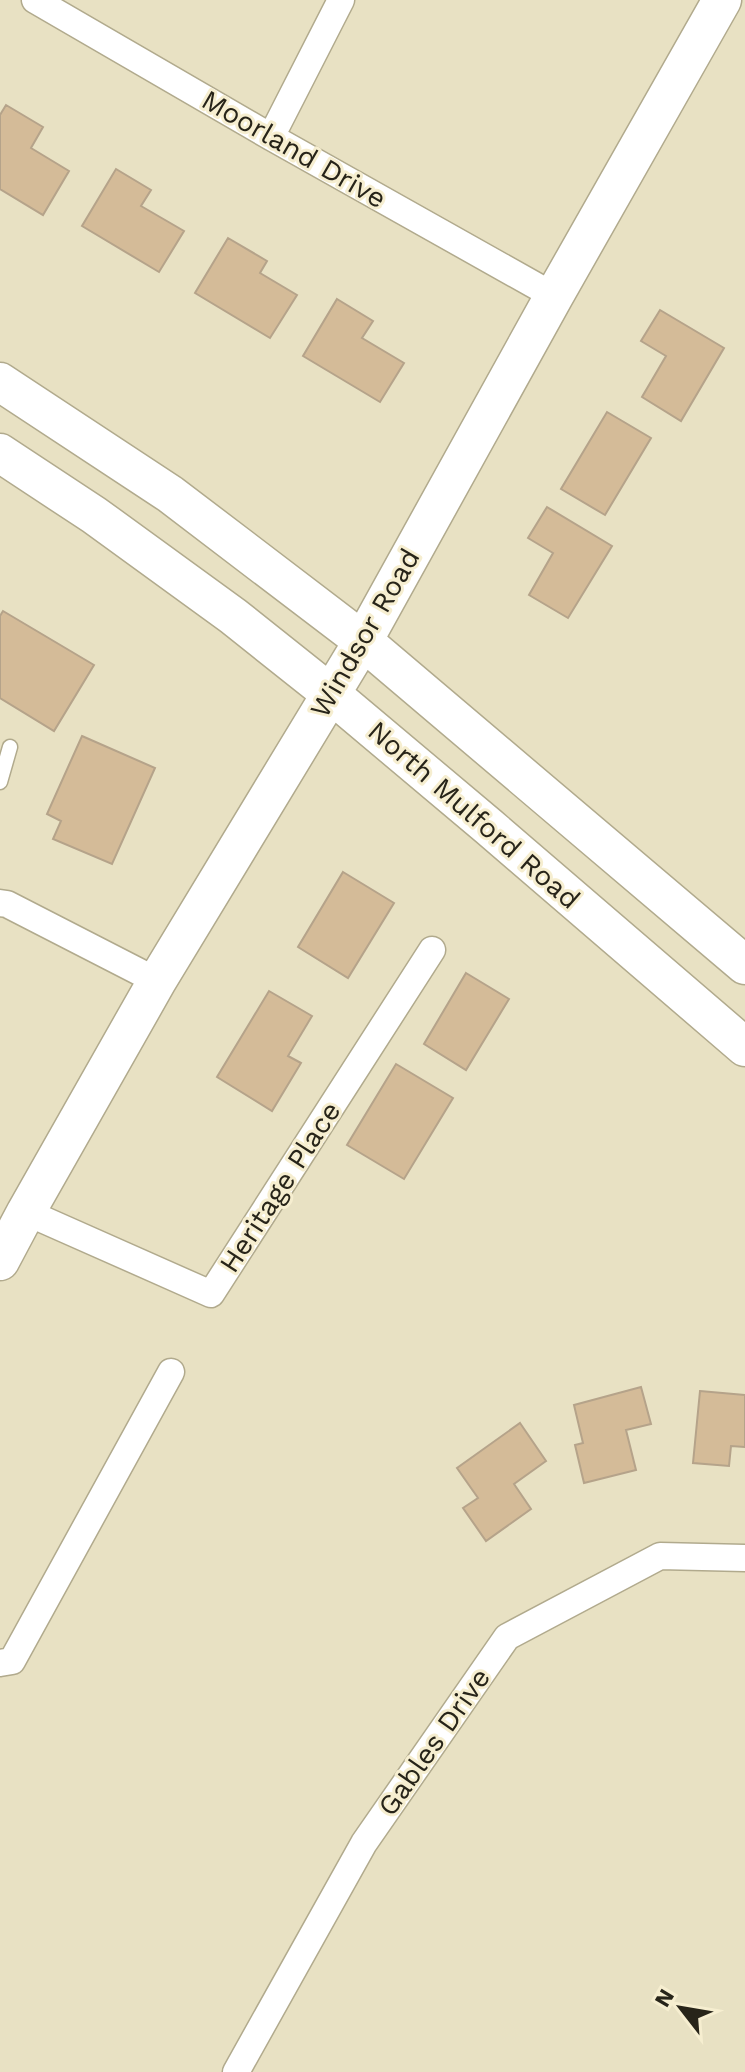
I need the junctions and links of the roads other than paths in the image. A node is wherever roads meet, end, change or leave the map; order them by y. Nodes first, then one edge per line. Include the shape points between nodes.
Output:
1 (35, 0) edge
2 (341, 0) edge
3 (722, 0) edge
4 (271, 137) junction
5 (554, 296) junction
6 (0, 382) edge
7 (0, 453) edge
8 (363, 641) junction
9 (331, 694) junction
10 (10, 747) dead end
11 (0, 782) edge
12 (0, 903) edge
13 (432, 950) dead end
14 (745, 965) edge
15 (157, 981) junction
16 (745, 1047) edge
17 (26, 1212) junction
18 (0, 1261) edge
19 (171, 1372) dead end
20 (745, 1558) edge
21 (0, 1663) edge
22 (236, 2072) edge

1 - 4 street, Moorland Drive
2 - 4 street
3 - 5 street, Windsor Road
4 - 5 street, Moorland Drive
5 - 8 street, Windsor Road
6 - 8 street via 170,494
7 - 9 street, North Mulford Road via 233,616
8 - 9 street, Windsor Road
8 - 14 street
9 - 15 street, Windsor Road
9 - 16 street, North Mulford Road
10 - 11 lane
12 - 15 street
13 - 17 street, Heritage Place via 211,1294
15 - 17 street, Windsor Road
17 - 18 street, Windsor Road
19 - 21 street via 12,1661
20 - 22 street, Gables Drive via 660,1556 507,1637 364,1843

